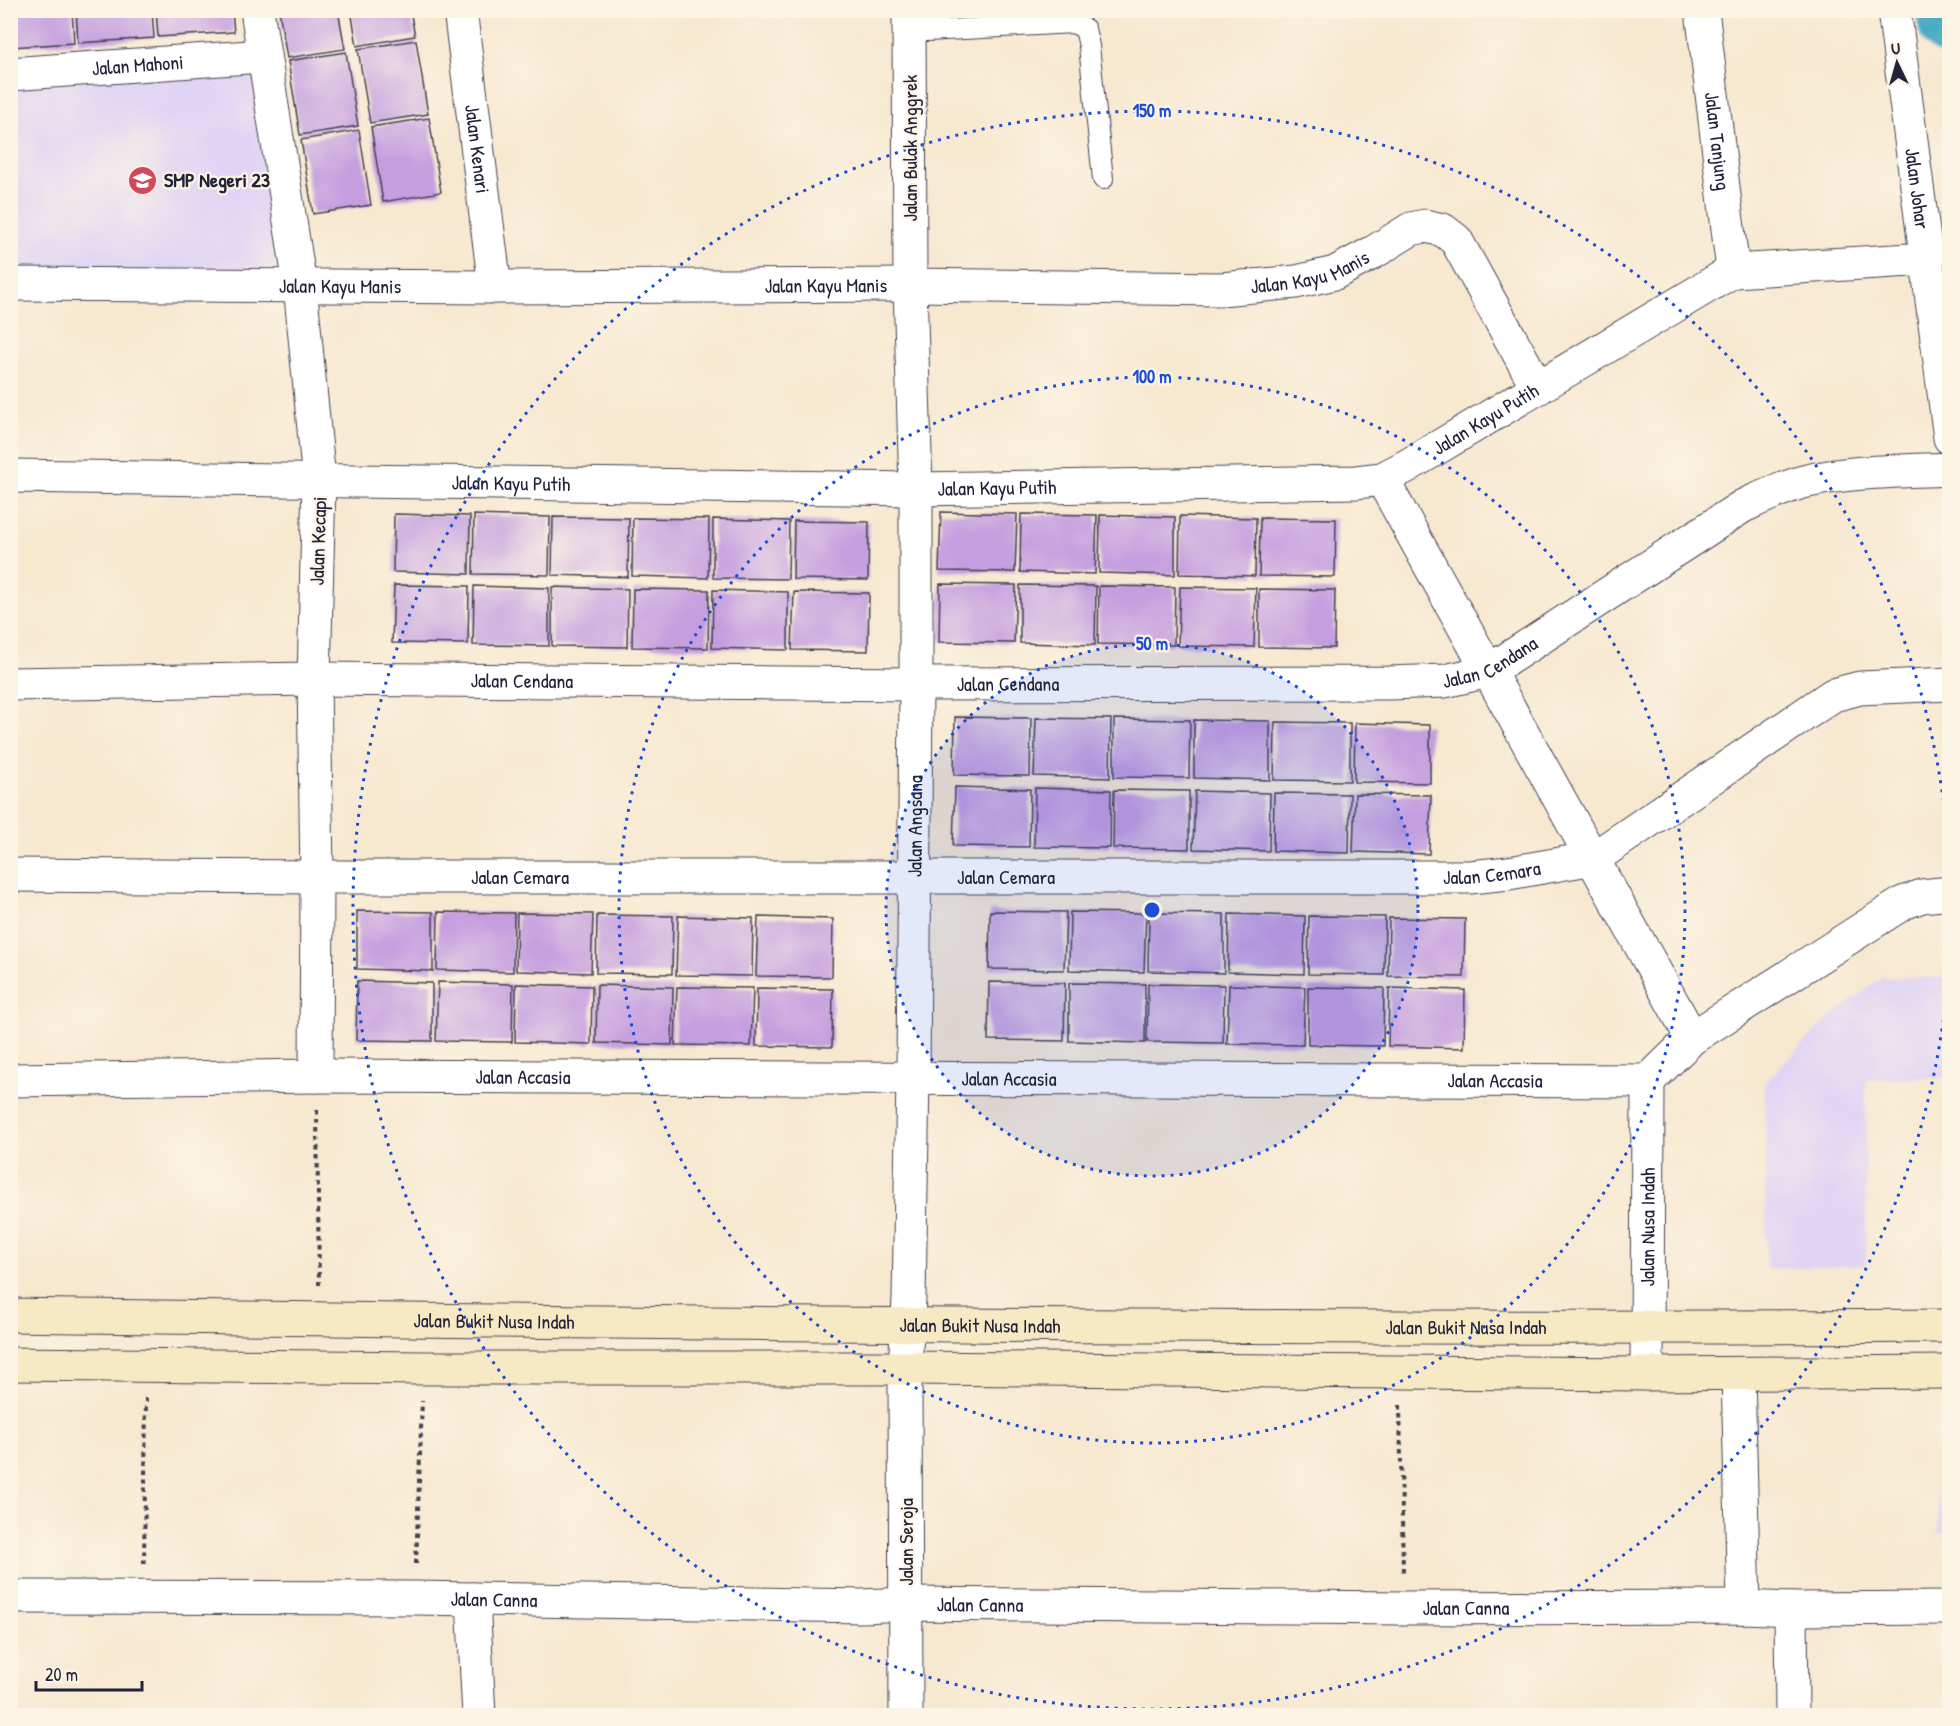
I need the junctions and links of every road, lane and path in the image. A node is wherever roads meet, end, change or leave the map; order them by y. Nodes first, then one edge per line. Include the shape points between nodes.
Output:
1 (257, 10) edge
2 (460, 10) edge
3 (1702, 10) edge
4 (1894, 10) edge
5 (909, 21) edge
6 (264, 56) junction
7 (10, 74) edge
8 (1103, 179) dead end
9 (1927, 259) junction
10 (1733, 271) junction
11 (10, 284) edge
12 (300, 285) junction
13 (910, 285) junction
14 (495, 287) junction
15 (1538, 388) junction
16 (1950, 438) edge
17 (1950, 468) edge
18 (10, 476) edge
19 (1382, 479) junction
20 (319, 481) junction
21 (916, 489) junction
22 (1489, 671) junction
23 (314, 679) junction
24 (10, 684) edge
25 (916, 684) junction
26 (1950, 684) edge
27 (1594, 858) junction
28 (10, 875) edge
29 (317, 877) junction
30 (915, 877) junction
31 (1950, 893) edge
32 (1692, 1038) junction
33 (316, 1076) junction
34 (913, 1078) junction
35 (10, 1080) edge
36 (1648, 1081) junction
37 (10, 1315) edge
38 (320, 1319) junction
39 (908, 1324) junction
40 (1950, 1326) edge
41 (1647, 1328) junction
42 (10, 1364) edge
43 (146, 1365) junction
44 (423, 1368) junction
45 (905, 1368) junction
46 (1400, 1372) junction
47 (1950, 1372) edge
48 (1647, 1374) junction
49 (1738, 1374) junction
50 (10, 1597) edge
51 (144, 1598) junction
52 (415, 1598) junction
53 (473, 1599) junction
54 (906, 1604) junction
55 (1744, 1607) junction
56 (1404, 1608) junction
57 (1950, 1608) edge
58 (1791, 1609) junction
59 (479, 1716) edge
60 (906, 1716) edge
61 (1792, 1716) edge

1 - 6 street, Jalan Kecapi
2 - 14 street, Jalan Kenari
3 - 10 street, Jalan Tanjung
4 - 9 street, Jalan Johar
5 - 8 lane via 1074,23 1086,29
5 - 13 street, Jalan Bulak Anggrek
6 - 7 street, Jalan Mahoni
6 - 12 street, Jalan Kecapi
9 - 10 street, Jalan Kayu Putih
9 - 16 street, Jalan Johar
10 - 15 street, Jalan Kayu Putih
11 - 12 street, Jalan Kayu Manis
12 - 14 street, Jalan Kayu Manis
12 - 20 street, Jalan Kecapi
13 - 14 street, Jalan Kayu Manis
13 - 15 street, Jalan Kayu Manis via 1221,289 1296,282 1335,273 1411,229 1425,226 1443,230 1455,240
13 - 21 street, Jalan Angsana
15 - 19 street, Jalan Kayu Putih
17 - 22 street, Jalan Cendana via 1854,475 1805,482 1774,492 1743,506
18 - 20 street, Jalan Kayu Putih
19 - 21 street, Jalan Kayu Putih
19 - 22 street
20 - 21 street, Jalan Kayu Putih
20 - 23 street, Jalan Kecapi
21 - 25 street, Jalan Angsana
22 - 25 street, Jalan Cendana via 1445,681 1389,683
22 - 27 street
23 - 24 street, Jalan Cendana
23 - 25 street, Jalan Cendana
23 - 29 street, Jalan Kecapi
25 - 30 street, Jalan Angsana
26 - 27 street, Jalan Cemara via 1860,688 1833,695
27 - 30 street, Jalan Cemara via 1470,877
27 - 32 street
28 - 29 street, Jalan Cemara
29 - 30 street, Jalan Cemara
29 - 33 street, Jalan Kecapi
30 - 34 street, Jalan Angsana
31 - 32 street via 1903,903
32 - 36 street
33 - 34 street, Jalan Accasia
33 - 35 street, Jalan Accasia
33 - 38 path
34 - 36 street, Jalan Accasia
34 - 39 street, Jalan Angsana
36 - 41 street, Jalan Nusa Indah
37 - 38 street, Jalan Bukit Nusa Indah
38 - 39 street, Jalan Bukit Nusa Indah
39 - 41 street, Jalan Bukit Nusa Indah
39 - 45 street, Jalan Angsana
40 - 41 street, Jalan Bukit Nusa Indah
41 - 48 street, Jalan Nusa Indah
42 - 43 street
43 - 44 street
43 - 51 path
44 - 45 street
44 - 52 path
45 - 46 street
45 - 54 street, Jalan Seroja
46 - 48 street
46 - 56 path
47 - 49 street
48 - 49 street
49 - 55 street
50 - 51 street, Jalan Canna
51 - 52 street, Jalan Canna
52 - 53 street, Jalan Canna
53 - 54 street, Jalan Canna
53 - 59 street
54 - 56 street, Jalan Canna
54 - 60 street, Jalan Seroja
55 - 56 street, Jalan Canna
55 - 58 street, Jalan Canna
57 - 58 street, Jalan Canna
58 - 61 street

